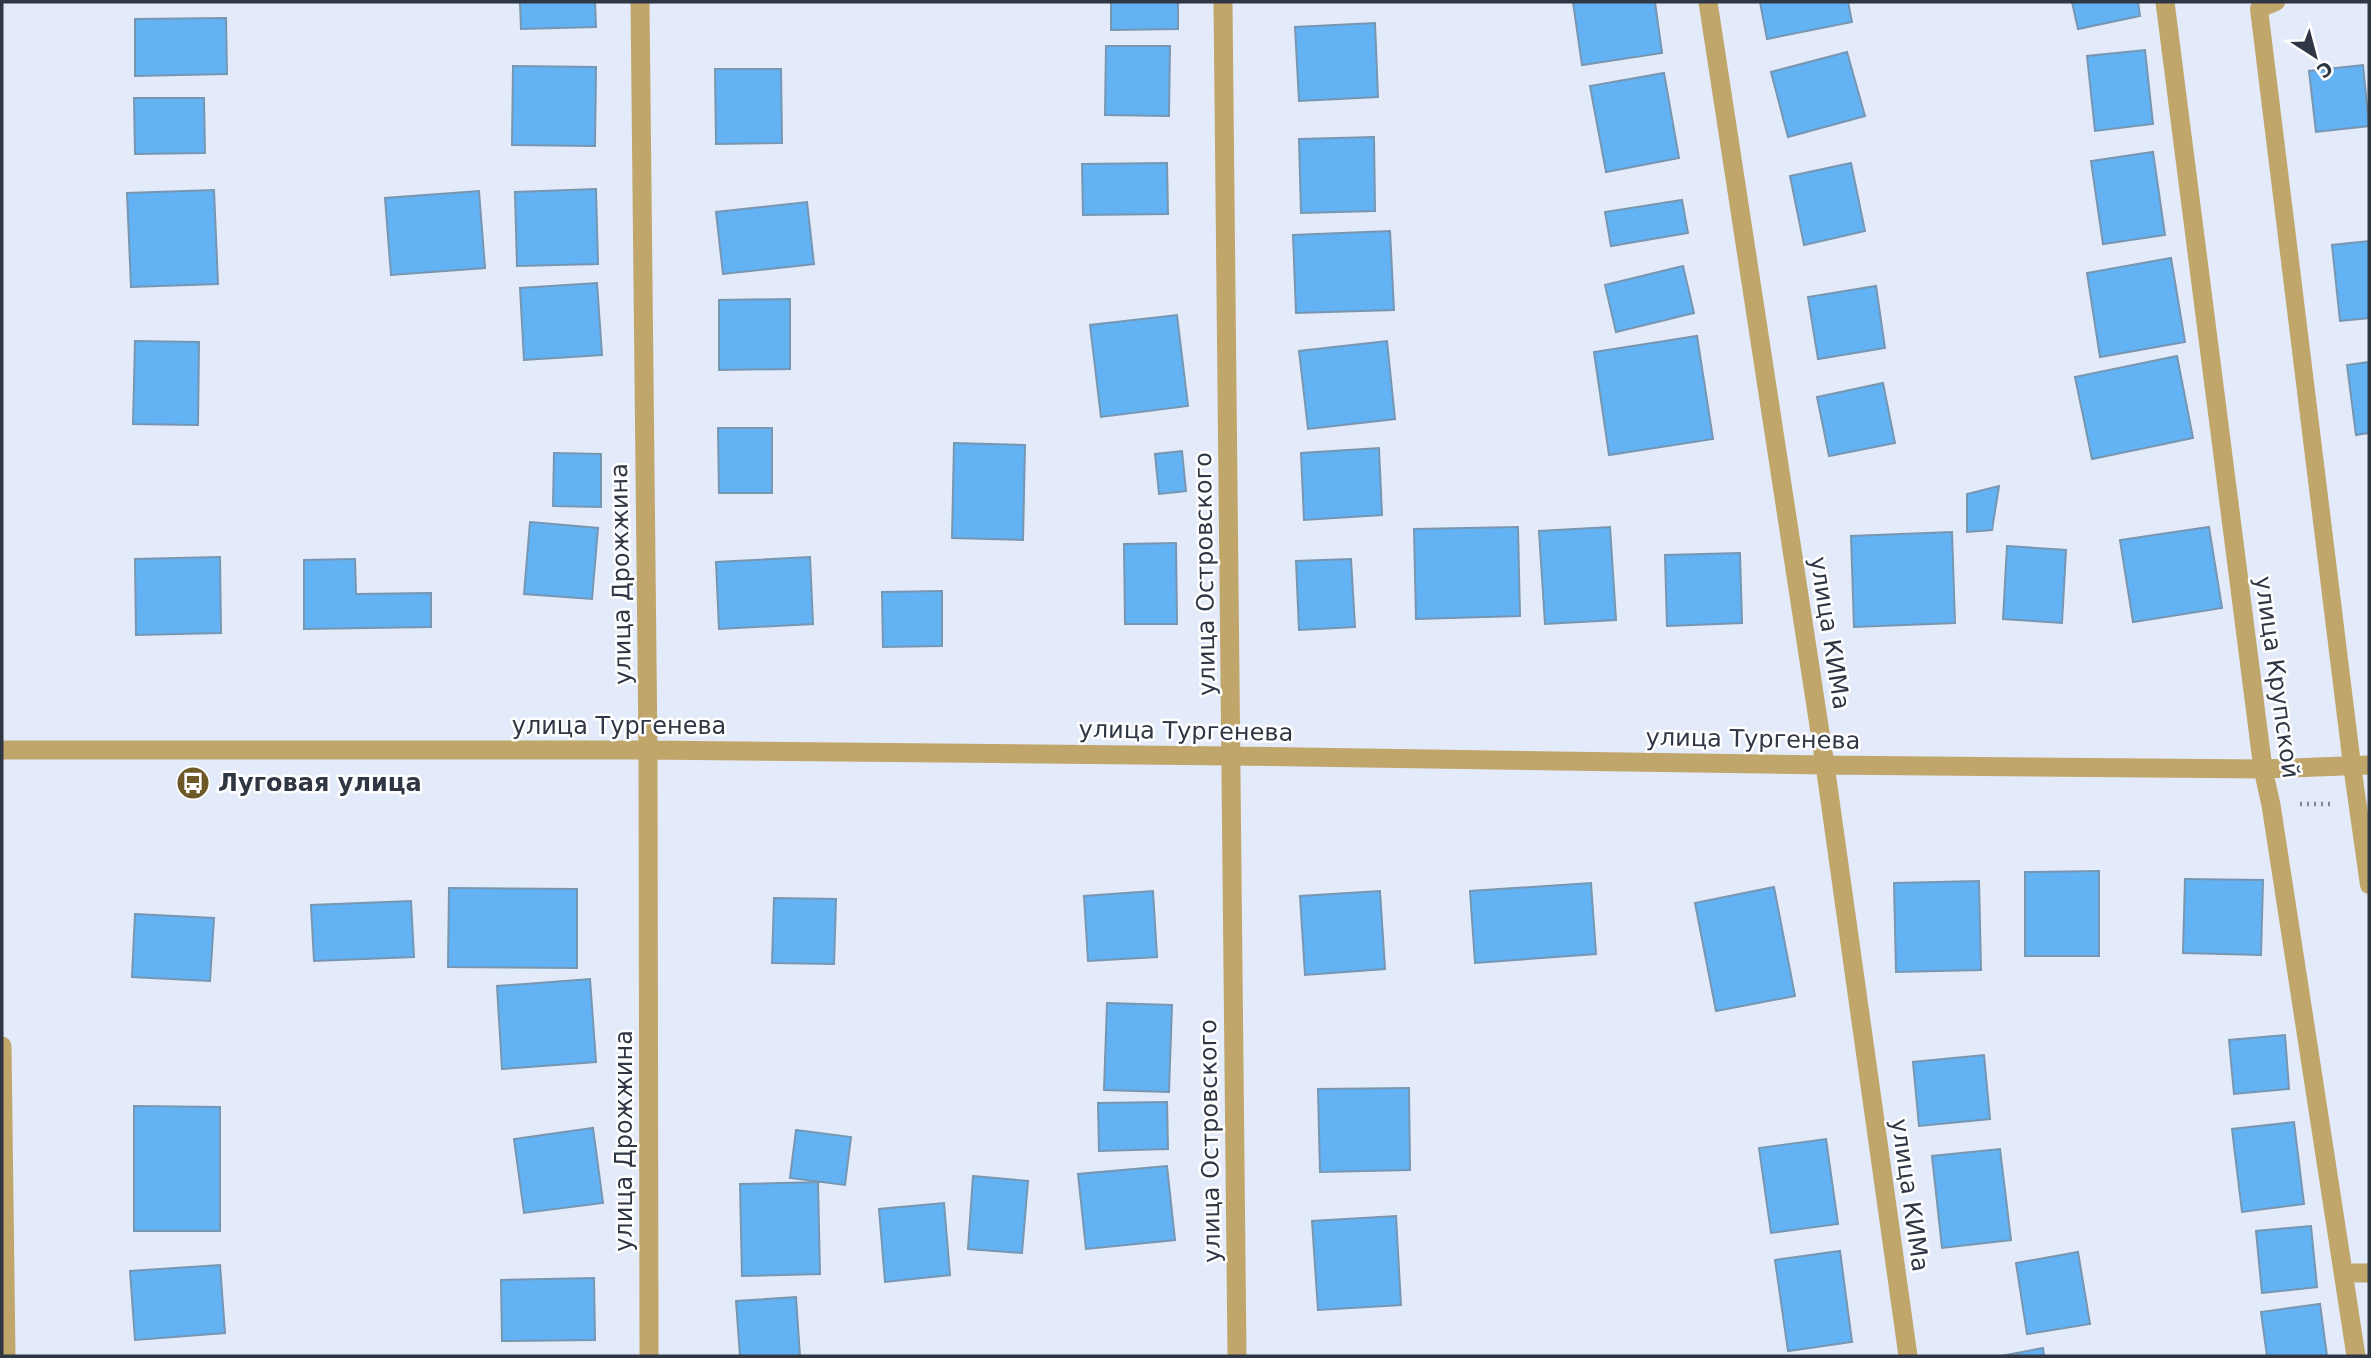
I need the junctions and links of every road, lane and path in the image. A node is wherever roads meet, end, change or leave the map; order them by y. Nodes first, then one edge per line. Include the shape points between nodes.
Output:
1 (640, 2) edge
2 (1223, 2) edge
3 (1708, 2) edge
4 (2165, 2) edge
5 (2276, 2) edge
6 (2, 750) edge
7 (648, 750) junction
8 (1231, 756) junction
9 (1825, 765) junction
10 (2361, 765) edge
11 (2263, 769) junction
12 (2358, 804) junction
13 (2271, 805) junction
14 (2369, 886) edge
15 (2, 1046) edge
16 (2369, 1272) edge
17 (2344, 1273) junction
18 (6, 1356) edge
19 (649, 1356) edge
20 (1237, 1356) edge
21 (1908, 1356) edge
22 (2356, 1356) edge

1 - 7 street, улица Дрожжина
2 - 8 street, улица Островского
3 - 9 street, улица КИМа
4 - 11 street, улица Крупской
5 - 10 lane via 2259,9
6 - 7 street, улица Тургенева
7 - 8 street, улица Тургенева
7 - 19 street, улица Дрожжина
8 - 9 street, улица Тургенева
8 - 20 street, улица Островского
9 - 11 street, улица Тургенева
9 - 21 street, улица КИМа
10 - 11 street, улица Тургенева
10 - 12 lane
11 - 13 street, улица Крупской
12 - 13 path
12 - 14 lane
13 - 17 street, улица Крупской
15 - 18 street
16 - 17 street
17 - 22 street, улица Крупской

